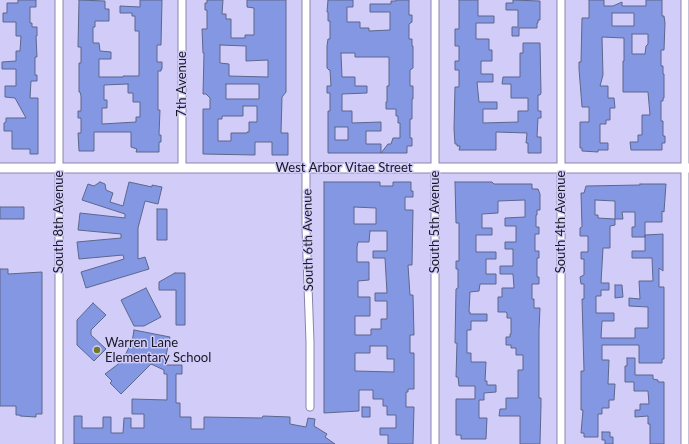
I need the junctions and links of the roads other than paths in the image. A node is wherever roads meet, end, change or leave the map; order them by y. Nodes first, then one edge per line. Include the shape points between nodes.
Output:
1 (59, 0) edge
2 (182, 0) edge
3 (306, 0) edge
4 (435, 0) edge
5 (561, 0) edge
6 (685, 0) edge
7 (0, 168) edge
8 (59, 168) junction
9 (182, 168) junction
10 (307, 168) junction
11 (435, 168) junction
12 (561, 168) junction
13 (687, 168) edge
14 (310, 408) dead end
15 (58, 444) edge
16 (435, 444) edge
17 (561, 444) edge
18 (685, 444) edge

1 - 8 street, South 8th Avenue
2 - 9 street, 7th Avenue
3 - 10 street, South 6th Avenue
4 - 11 street, South 5th Avenue
5 - 12 street, South 4th Avenue
6 - 13 street
7 - 8 street, West Arbor Vitae Street
8 - 9 street, West Arbor Vitae Street
8 - 15 street, South 8th Avenue
9 - 10 street, West Arbor Vitae Street
10 - 11 street, West Arbor Vitae Street
10 - 14 street, South 6th Avenue
11 - 12 street, West Arbor Vitae Street
11 - 16 street, South 5th Avenue
12 - 13 street, West Arbor Vitae Street
12 - 17 street, South 4th Avenue
13 - 18 street

